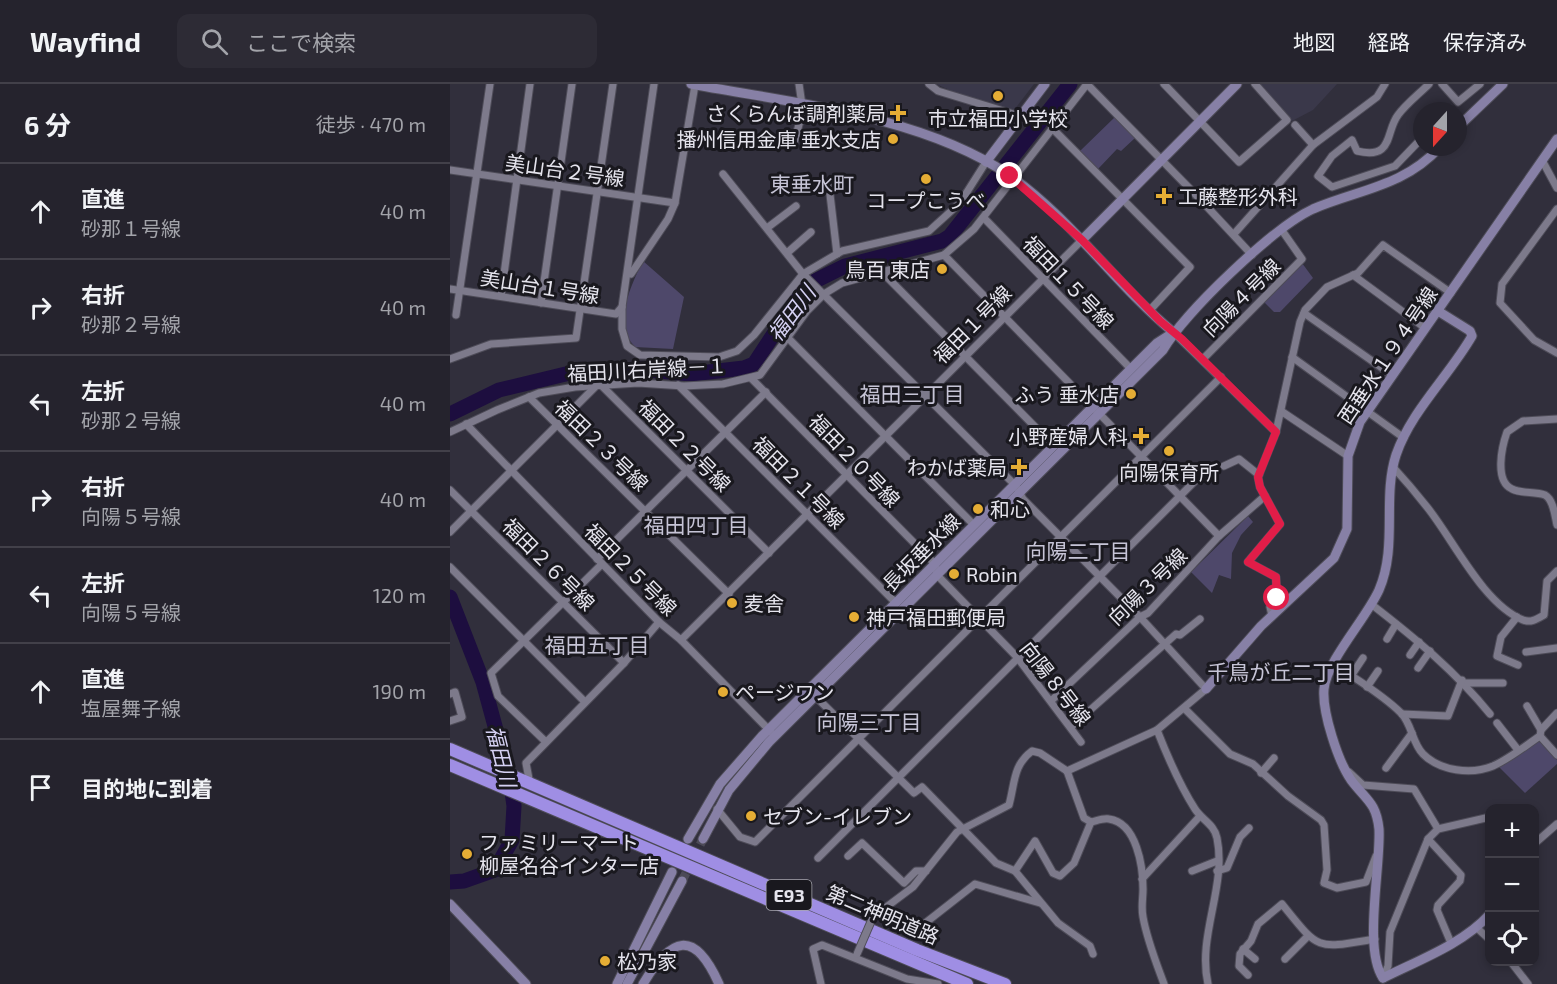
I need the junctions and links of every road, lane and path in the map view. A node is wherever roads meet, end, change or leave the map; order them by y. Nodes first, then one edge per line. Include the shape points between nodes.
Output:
1 (490, 84) edge
2 (530, 84) edge
3 (572, 84) edge
4 (613, 84) edge
5 (654, 84) edge
6 (693, 84) edge
7 (799, 84) edge
8 (928, 84) edge
9 (1045, 84) edge
10 (1087, 84) edge
11 (1238, 84) edge
12 (1255, 84) edge
13 (1429, 84) edge
14 (1442, 84) edge
15 (1480, 84) edge
16 (1503, 84) edge
17 (1167, 85) edge
18 (1384, 85) edge
19 (803, 106) junction
20 (1020, 116) junction
21 (1467, 119) edge
22 (1201, 122) junction
23 (1295, 125) dead end
24 (1053, 128) junction
25 (1557, 139) edge
26 (794, 143) dead end
27 (1313, 145) junction
28 (1413, 147) edge
29 (1431, 156) edge
30 (1162, 161) junction
31 (1542, 162) junction
32 (990, 164) junction
33 (450, 170) edge
34 (477, 174) junction
35 (723, 174) dead end
36 (1011, 177) junction
37 (518, 179) junction
38 (558, 185) junction
39 (829, 186) dead end
40 (1332, 187) junction
41 (1557, 188) edge
42 (598, 191) junction
43 (638, 197) junction
44 (1124, 199) junction
45 (1341, 199) junction
46 (675, 203) junction
47 (796, 206) dead end
48 (1557, 209) edge
49 (984, 218) junction
50 (767, 228) junction
51 (1281, 229) junction
52 (811, 232) dead end
53 (1234, 234) junction
54 (1082, 240) junction
55 (787, 253) junction
56 (837, 254) junction
57 (944, 255) junction
58 (1251, 255) junction
59 (881, 271) junction
60 (803, 274) junction
61 (1353, 275) junction
62 (628, 278) junction
63 (1043, 279) junction
64 (450, 289) edge
65 (460, 291) junction
66 (1451, 293) junction
67 (824, 294) junction
68 (501, 296) junction
69 (541, 303) junction
70 (622, 307) junction
71 (582, 309) junction
72 (1150, 310) junction
73 (1438, 311) junction
74 (1304, 313) junction
75 (456, 315) dead end
76 (1004, 319) junction
77 (1425, 328) junction
78 (1173, 332) junction
79 (787, 337) junction
80 (1557, 353) edge
81 (966, 357) junction
82 (1292, 357) junction
83 (450, 359) edge
84 (1203, 359) junction
85 (1131, 369) junction
86 (1392, 375) junction
87 (1221, 377) junction
88 (751, 378) junction
89 (678, 385) junction
90 (599, 386) junction
91 (766, 392) junction
92 (926, 396) junction
93 (529, 397) junction
94 (1095, 411) junction
95 (1281, 411) junction
96 (1366, 411) junction
97 (1557, 419) edge
98 (466, 424) junction
99 (557, 425) junction
100 (450, 432) edge
101 (725, 432) junction
102 (1276, 432) junction
103 (886, 436) junction
104 (1404, 438) junction
105 (1054, 446) junction
106 (1348, 456) junction
107 (1140, 457) junction
108 (1224, 466) dead end
109 (1394, 467) junction
110 (687, 469) junction
111 (512, 471) junction
112 (847, 475) junction
113 (1259, 475) junction
114 (1196, 480) dead end
115 (450, 490) edge
116 (1017, 490) junction
117 (1180, 496) junction
118 (1265, 496) junction
119 (472, 511) junction
120 (645, 511) junction
121 (807, 514) junction
122 (974, 525) junction
123 (1557, 525) edge
124 (450, 532) edge
125 (1060, 536) junction
126 (1219, 537) junction
127 (770, 554) junction
128 (600, 562) junction
129 (935, 564) junction
130 (450, 567) edge
131 (1557, 571) edge
132 (937, 575) junction
133 (1098, 576) junction
134 (729, 594) junction
135 (564, 601) junction
136 (896, 603) junction
137 (1371, 604) junction
138 (1140, 616) junction
139 (1272, 616) junction
140 (979, 617) junction
141 (1517, 617) junction
142 (1200, 619) dead end
143 (659, 622) junction
144 (1396, 624) junction
145 (1387, 639) dead end
146 (681, 640) junction
147 (523, 641) junction
148 (1419, 642) junction
149 (1165, 644) junction
150 (1557, 648) edge
151 (1430, 651) junction
152 (1526, 652) dead end
153 (1410, 655) dead end
154 (1017, 657) junction
155 (1363, 657) dead end
156 (624, 663) junction
157 (1334, 664) junction
158 (1518, 665) dead end
159 (1418, 668) dead end
160 (1378, 671) dead end
161 (1350, 676) junction
162 (1463, 681) junction
163 (1503, 683) dead end
164 (1367, 687) junction
165 (1206, 689) junction
166 (450, 694) edge
167 (815, 696) junction
168 (1053, 700) junction
169 (585, 702) junction
170 (1527, 706) dead end
171 (1185, 709) junction
172 (1557, 713) edge
173 (1402, 714) junction
174 (1490, 714) dead end
175 (450, 721) edge
176 (1497, 723) dead end
177 (1071, 727) junction
178 (1157, 730) junction
179 (772, 732) junction
180 (1412, 733) junction
181 (1540, 733) junction
182 (857, 738) junction
183 (546, 742) junction
184 (1081, 742) dead end
185 (450, 749) edge
186 (1518, 750) junction
187 (1557, 755) edge
188 (1274, 758) dead end
189 (450, 765) edge
190 (1344, 768) junction
191 (1386, 768) dead end
192 (1067, 771) junction
193 (1261, 773) junction
194 (896, 777) junction
195 (529, 779) dead end
196 (717, 809) junction
197 (1200, 816) junction
198 (1485, 818) edge
199 (1091, 822) junction
200 (1557, 824) edge
201 (1249, 828) dead end
202 (963, 829) junction
203 (1438, 829) junction
204 (688, 838) dead end
205 (703, 839) tunnel mouth
206 (1428, 839) junction
207 (1539, 840) edge
208 (1378, 851) junction
209 (848, 856) dead end
210 (818, 858) dead end
211 (1217, 861) junction
212 (926, 871) junction
213 (1015, 871) junction
214 (1217, 871) junction
215 (672, 872) tunnel mouth
216 (1192, 872) dead end
217 (1142, 879) junction
218 (682, 881) tunnel mouth
219 (1040, 903) junction
220 (450, 904) edge
221 (882, 909) junction
222 (1485, 919) edge
223 (1476, 928) junction
224 (1308, 936) junction
225 (1485, 936) edge
226 (1375, 939) junction
227 (1451, 943) junction
228 (1243, 949) junction
229 (1093, 954) dead end
230 (857, 956) junction
231 (1255, 959) dead end
232 (1285, 959) dead end
233 (1514, 966) edge
234 (1248, 975) dead end
235 (1382, 981) edge
236 (526, 984) edge
237 (617, 984) edge
238 (627, 984) edge
239 (643, 984) edge
240 (719, 984) edge
241 (821, 984) edge
242 (938, 984) edge
243 (967, 984) edge
244 (1005, 984) edge
245 (1164, 984) edge
246 (1208, 984) edge
247 (1528, 984) edge

1 - 34 street
2 - 37 street
3 - 38 street
4 - 42 street
5 - 43 street
6 - 19 street
6 - 46 street
7 - 19 street
8 - 20 street via 938,91
9 - 20 street
10 - 24 street, 福田川右岸線－１
10 - 30 street
11 - 22 street, 福田１号線
12 - 22 street via 1287,120 1239,162
13 - 40 street via 1396,116 1391,138 1377,152 1358,151 1352,140 1332,156 1318,176
14 - 15 street via 1458,102
16 - 21 street
17 - 22 street
18 - 27 street via 1377,97
19 - 26 street
19 - 32 street via 890,123 947,143
20 - 32 street
22 - 30 street, 福田１号線
23 - 27 street
24 - 36 street, 福田川右岸線－１
24 - 44 street
25 - 31 street, 西垂水１９４号線
27 - 53 street
28 - 40 street via 1395,166
29 - 45 street, 長坂垂水線 via 1401,178
30 - 44 street, 福田１号線
30 - 53 street
31 - 41 street
31 - 66 street, 西垂水１９４号線
32 - 36 street
32 - 56 street via 960,203 929,231
33 - 34 street, 美山台２号線
34 - 37 street, 美山台２号線
34 - 65 street
35 - 50 street
36 - 49 street, 福田川右岸線－１
36 - 54 street
37 - 38 street, 美山台２号線
37 - 68 street
38 - 42 street, 美山台２号線
38 - 69 street
39 - 56 street
40 - 45 street
42 - 43 street, 美山台２号線
42 - 71 street
43 - 46 street, 美山台２号線
43 - 62 street
44 - 54 street, 福田１号線
44 - 72 street via 1190,267
45 - 51 street, 長坂垂水線
46 - 62 street
47 - 50 street
48 - 80 street via 1502,284 1500,303 1534,340
49 - 57 street, 福田川右岸線－１
49 - 63 street, 福田１５号線
50 - 55 street
51 - 58 street, 長坂垂水線
51 - 84 street, 向陽４号線 via 1302,259
52 - 55 street
53 - 58 street
54 - 63 street, 福田１号線
54 - 72 street
55 - 60 street
56 - 60 street
57 - 59 street, 福田川右岸線－１
57 - 76 street
58 - 78 street, 長坂垂水線
59 - 67 street, 福田川右岸線－１ via 842,283
59 - 81 street
60 - 67 street
60 - 70 street via 754,335 737,351 719,357 640,355 627,346
61 - 66 street via 1383,245
61 - 74 street via 1328,287
61 - 77 street
62 - 70 street
63 - 76 street, 福田１号線
63 - 85 street, 福田１５号線
64 - 65 street, 美山台１号線
65 - 68 street, 美山台１号線
65 - 75 street
66 - 73 street, 西垂水１９４号線
67 - 79 street, 福田川右岸線－１
67 - 92 street
68 - 69 street, 美山台１号線
69 - 71 street, 美山台１号線
70 - 71 street, 美山台１号線 via 616,314
71 - 83 street via 576,338 491,344
72 - 78 street
73 - 77 street, 西垂水１９４号線
73 - 104 street via 1472,336
74 - 82 street
74 - 86 street
76 - 81 street, 福田１号線
76 - 94 street
77 - 86 street, 西垂水１９４号線
78 - 84 street
78 - 85 street, 長坂垂水線
78 - 94 street, 長坂垂水線 via 1163,350
79 - 88 street, 福田川右岸線－１ via 765,371
79 - 103 street
81 - 92 street, 福田１号線
81 - 105 street
82 - 95 street
82 - 96 street
84 - 87 street
85 - 94 street, 長坂垂水線
86 - 96 street, 西垂水１９４号線
87 - 102 street
87 - 107 street
88 - 89 street, 福田川右岸線－１ via 723,384
88 - 91 street, 福田２０号線
89 - 90 street, 福田川右岸線－１
89 - 101 street, 福田２１号線
90 - 93 street, 福田川右岸線－１
90 - 99 street
90 - 110 street, 福田２２号線
91 - 101 street
91 - 112 street, 福田２０号線
92 - 103 street, 福田１号線
92 - 116 street
93 - 98 street, 福田川右岸線－１
93 - 99 street, 福田２３号線
94 - 105 street, 長坂垂水線
94 - 107 street
94 - 116 street, 長坂垂水線
95 - 102 street
95 - 106 street
96 - 104 street
96 - 106 street, 西垂水１９４号線 via 1350,442
97 - 123 street via 1523,421 1507,432 1501,474 1512,489 1545,495
98 - 100 street, 福田川右岸線－１
98 - 111 street, 福田２５号線
99 - 111 street
99 - 120 street, 福田２３号線
101 - 110 street
101 - 121 street, 福田２１号線
102 - 113 street
103 - 112 street, 福田１号線
103 - 122 street
104 - 109 street
105 - 116 street, 長坂垂水線
106 - 139 street, 西垂水１９４号線 via 1349,512 1341,546 1334,558
107 - 117 street
107 - 125 street
108 - 113 street via 1239,459
109 - 137 street via 1389,549 1385,572
109 - 141 street via 1486,589
110 - 120 street
110 - 127 street, 福田２２号線
111 - 119 street
111 - 128 street, 福田２５号線
112 - 121 street, 福田１号線
112 - 129 street, 福田２０号線
113 - 118 street
114 - 117 street
115 - 119 street, 福田２６号線
116 - 122 street, 長坂垂水線
116 - 125 street
116 - 132 street, 長坂垂水線
117 - 126 street
117 - 133 street
118 - 126 street, 向陽３号線
118 - 139 street via 1280,524 1248,562 1276,577 1277,598 1270,607
119 - 124 street
119 - 135 street, 福田２６号線
120 - 128 street
120 - 134 street, 福田２３号線
121 - 127 street, 福田１号線
121 - 136 street, 福田２１号線
122 - 129 street, 長坂垂水線
125 - 133 street
125 - 140 street
126 - 138 street, 向陽３号線 via 1148,613
127 - 134 street, 福田１号線
128 - 135 street
128 - 143 street, 福田２５号線
129 - 132 street
129 - 136 street, 長坂垂水線
130 - 147 street
131 - 141 street via 1547,581 1544,615 1533,621
132 - 140 street, 向陽８号線
132 - 167 street, 長坂垂水線
133 - 138 street
133 - 154 street
134 - 146 street, 福田１号線
135 - 147 street
135 - 156 street, 福田２６号線
136 - 179 street, 長坂垂水線
137 - 144 street
137 - 157 street
138 - 149 street
138 - 168 street, 向陽３号線
139 - 165 street, 西垂水１９４号線
140 - 154 street, 向陽８号線
140 - 182 street
141 - 158 street via 1501,637 1497,656
142 - 149 street
143 - 146 street, 福田２５号線
143 - 156 street
144 - 145 street
144 - 148 street
146 - 179 street, 福田２５号線
147 - 169 street
147 - 183 street via 491,673 498,696
148 - 151 street
148 - 153 street
149 - 165 street
149 - 177 street
150 - 152 street
151 - 159 street
151 - 162 street
154 - 168 street, 向陽８号線
154 - 194 street
155 - 161 street
156 - 169 street
157 - 161 street
157 - 190 street via 1324,689
160 - 164 street
161 - 164 street
162 - 163 street
162 - 173 street via 1448,716
162 - 174 street
164 - 173 street
165 - 171 street, 西垂水１９４号線
166 - 175 street via 455,692 462,717
167 - 179 street, 長坂垂水線
167 - 182 street
168 - 177 street, 向陽８号線
169 - 183 street
170 - 181 street
171 - 178 street, 西垂水１９４号線
171 - 193 street via 1230,754 1253,764
172 - 181 street
173 - 180 street
176 - 186 street
177 - 184 street, 向陽８号線
178 - 192 street, 西垂水１９４号線
178 - 197 street via 1170,764
179 - 196 street, 長坂垂水線
179 - 204 street, 長坂垂水線 via 720,784
180 - 186 street via 1421,752 1442,767 1454,770 1491,766
180 - 191 street
181 - 186 street
181 - 187 street
182 - 194 street
182 - 196 street via 755,842 740,837
183 - 195 street via 526,763
185 - 244 highway, 第二神明道路 / E93 via 938,959
188 - 193 street
189 - 243 highway, 第二神明道路 / E93
190 - 203 street via 1363,786 1414,789
190 - 208 street via 1372,801 1379,831
192 - 199 street via 1081,812
192 - 202 street via 1032,751 1021,759 1016,770 1009,805
193 - 208 street via 1324,825 1324,883 1337,888 1366,882
194 - 202 street via 914,793 922,787
194 - 210 street
196 - 205 street, 長坂垂水線
197 - 211 street via 1217,836
197 - 217 street
198 - 203 street
199 - 213 street via 1074,863 1060,876 1053,873 1035,841
199 - 217 street via 1110,819 1126,829 1136,844
200 - 207 street
201 - 214 street via 1237,836 1227,868
202 - 212 street
202 - 213 street via 996,863
203 - 206 street
206 - 227 street via 1461,875 1437,910
206 - 235 street via 1390,932 1388,966
208 - 226 street
209 - 212 street via 862,843 904,884 916,872
211 - 214 street
211 - 216 street
212 - 221 street via 898,901
213 - 219 street
214 - 246 street via 1204,946
215 - 237 street
217 - 245 street via 1144,921
218 - 238 street
219 - 221 street via 975,884 924,924 895,917
219 - 229 street
220 - 236 street
221 - 230 street, bridge via 873,917
222 - 223 street
223 - 225 street
223 - 227 street
224 - 226 street via 1328,946
224 - 228 street via 1282,904 1256,929
224 - 232 street
226 - 235 street
227 - 235 street
228 - 231 street
228 - 234 street via 1239,966
230 - 241 street via 822,945 813,949
230 - 242 street via 907,979
233 - 247 street
239 - 240 street via 664,953 684,946 695,948 706,958

